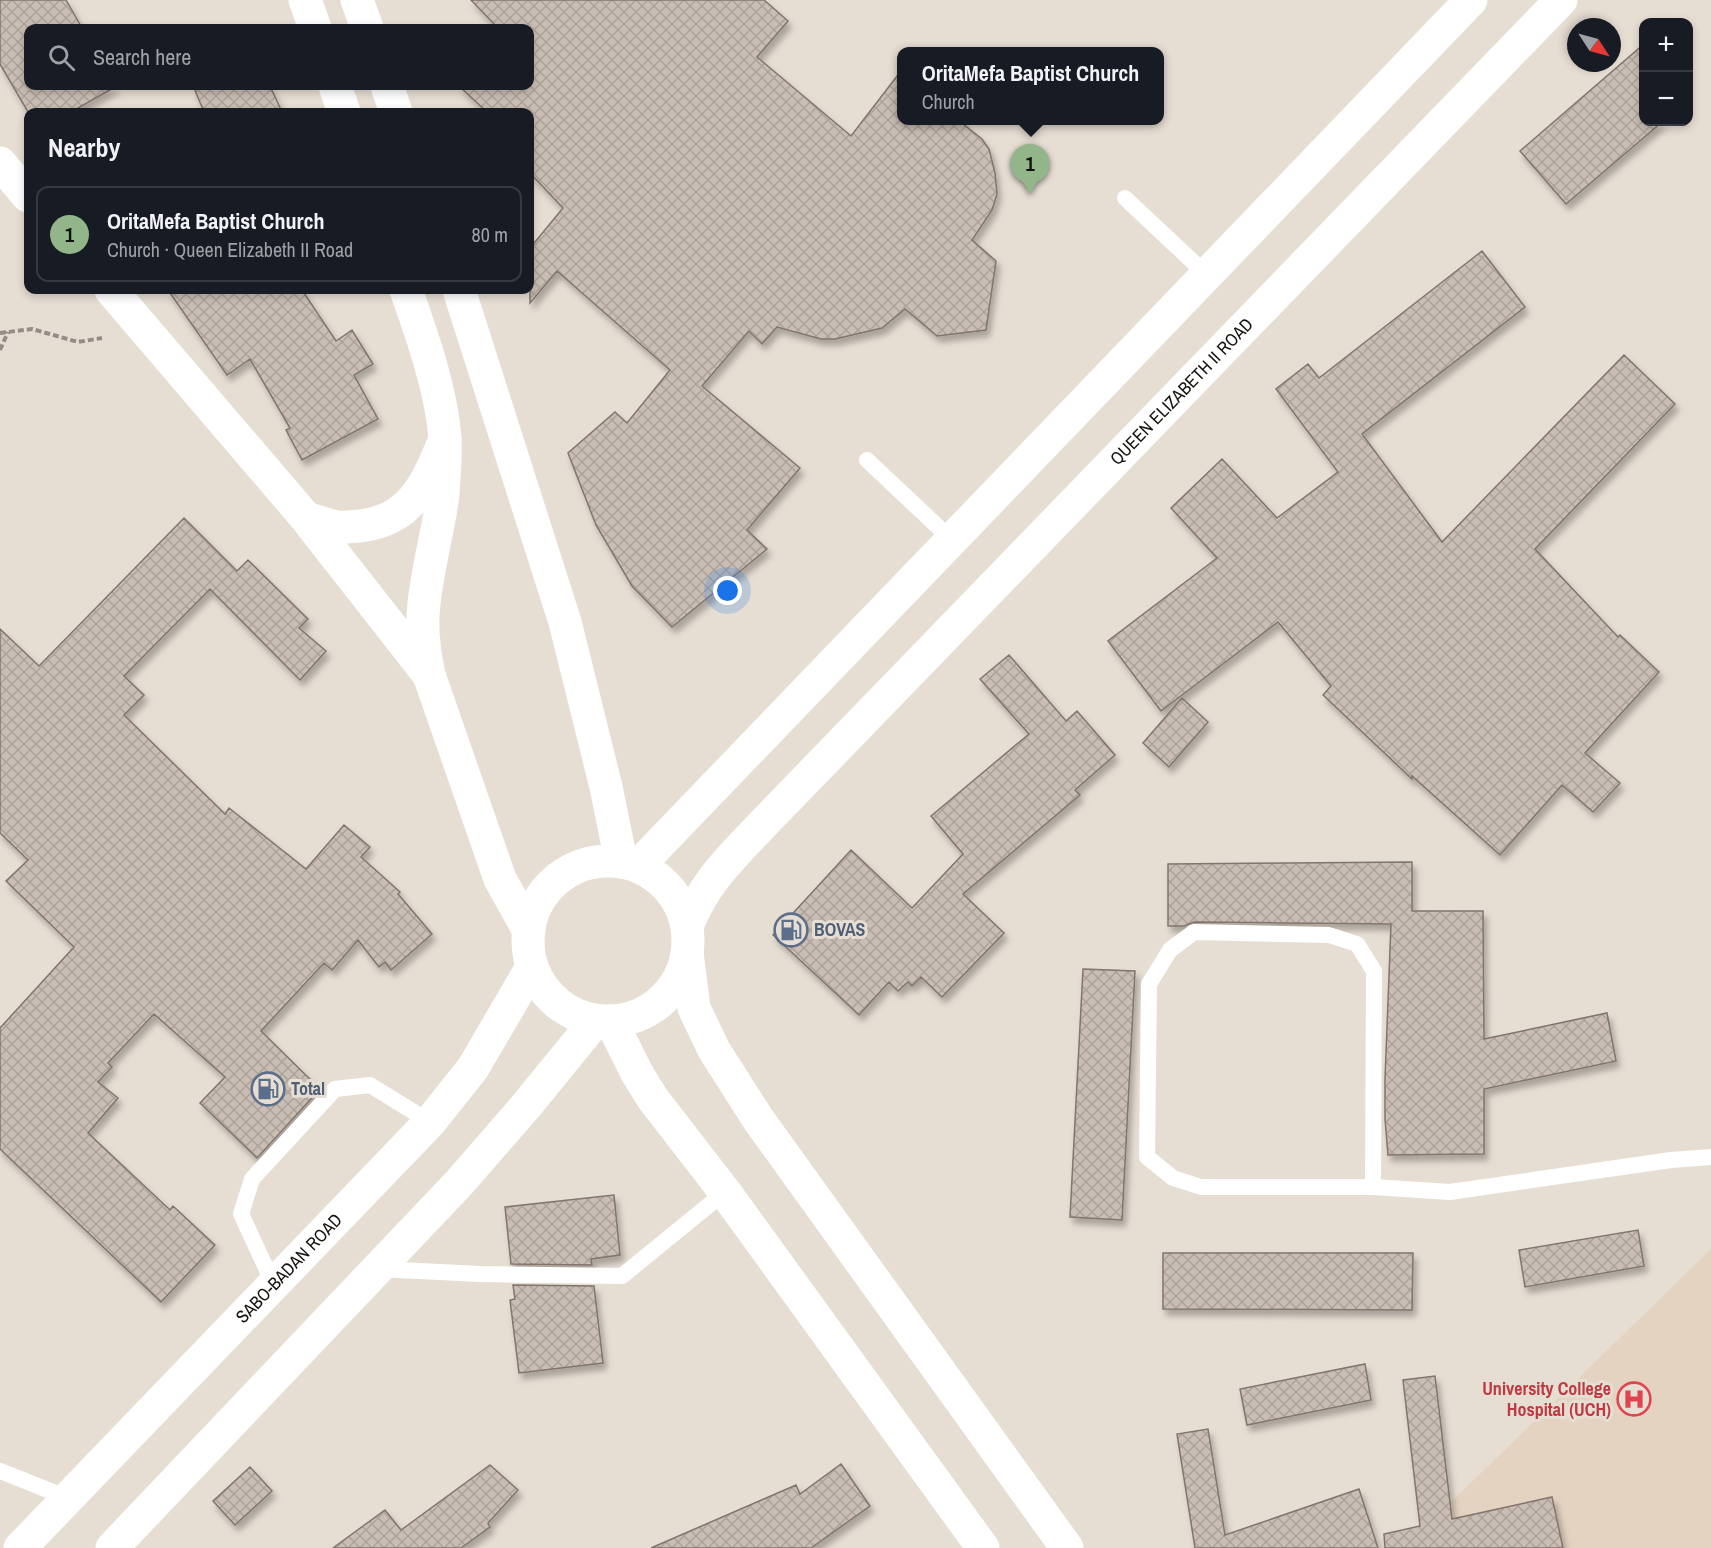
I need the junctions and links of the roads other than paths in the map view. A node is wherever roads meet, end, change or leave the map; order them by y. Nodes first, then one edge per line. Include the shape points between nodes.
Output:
1 (305, 0) edge
2 (357, 0) edge
3 (1472, 0) edge
4 (1561, 0) edge
5 (314, 24) edge
6 (366, 24) edge
7 (336, 90) edge
8 (388, 90) edge
9 (343, 108) edge
10 (395, 108) edge
11 (0, 163) edge
12 (24, 191) edge
13 (1125, 198) dead end
14 (1206, 275) junction
15 (115, 294) edge
16 (407, 294) edge
17 (460, 294) edge
18 (445, 439) junction
19 (867, 460) dead end
20 (306, 518) junction
21 (952, 540) junction
22 (429, 675) junction
23 (629, 864) junction
24 (529, 931) junction
25 (687, 940) junction
26 (532, 967) junction
27 (603, 1021) junction
28 (430, 1122) junction
29 (1711, 1156) edge
30 (1373, 1187) junction
31 (725, 1192) junction
32 (377, 1269) junction
33 (274, 1285) junction
34 (0, 1471) edge
35 (68, 1498) junction
36 (20, 1548) edge
37 (112, 1548) edge
38 (983, 1548) edge
39 (1067, 1548) edge

1 - 5 main road
2 - 6 main road
3 - 14 main road
4 - 25 main road, QUEEN ELIZABETH II ROAD via 712,879 697,902
7 - 9 main road
8 - 10 main road
11 - 12 main road
13 - 14 lane
14 - 21 main road
15 - 20 main road
16 - 18 main road via 436,385
17 - 23 main road via 565,622
18 - 20 main road via 414,500 393,517 340,528
18 - 22 main road via 443,493 423,617
19 - 21 lane
20 - 22 main road
21 - 23 main road via 754,747
22 - 24 main road via 500,879
23 - 24 main road via 602,861 561,877 542,896
23 - 25 main road via 656,876 670,890 681,907
24 - 26 main road
25 - 27 main road via 678,979 661,1001 638,1015
25 - 39 main road via 694,1008 714,1050 758,1119
26 - 27 main road via 542,987 557,1003 575,1014
26 - 28 main road, SABO-BADAN ROAD via 473,1068
27 - 31 main road via 653,1098
27 - 32 main road
28 - 33 main road, SABO-BADAN ROAD
28 - 33 lane via 370,1085 335,1089 252,1179 242,1214
29 - 30 lane via 1450,1192
30 - 30 lane via 1202,1187 1173,1178 1147,1157 1149,984 1170,950 1194,932 1329,935 1357,944 1374,971
31 - 32 lane via 622,1276
31 - 38 main road
32 - 37 main road
33 - 35 main road, SABO-BADAN ROAD
34 - 35 lane
35 - 36 main road, SABO-BADAN ROAD

